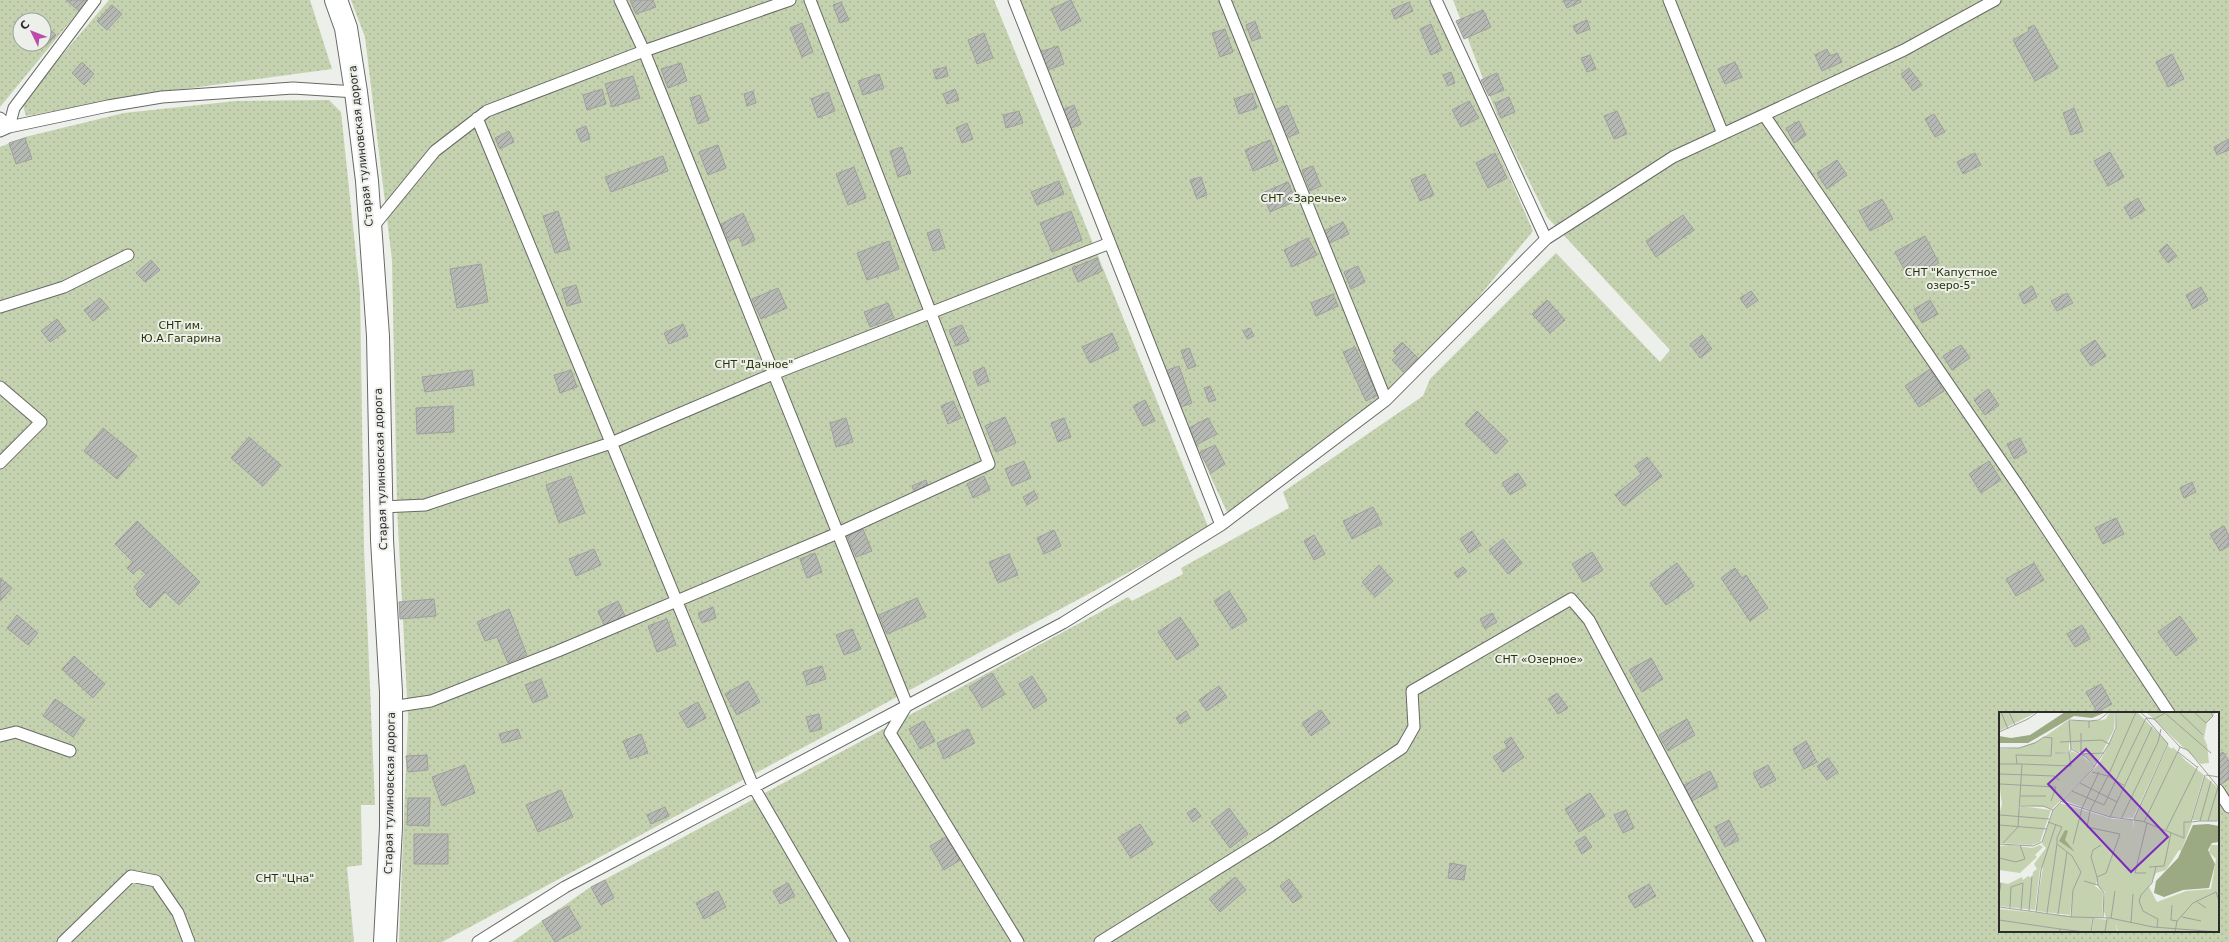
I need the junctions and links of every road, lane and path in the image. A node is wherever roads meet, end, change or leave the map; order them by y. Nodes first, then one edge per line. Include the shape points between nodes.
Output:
1 (95, 0) edge
2 (336, 0) edge
3 (620, 0) edge
4 (790, 0) edge
5 (810, 0) edge
6 (1014, 0) edge
7 (1225, 0) edge
8 (1436, 0) edge
9 (1670, 0) edge
10 (1996, 0) edge
11 (644, 51) junction
12 (356, 92) junction
13 (1764, 115) junction
14 (0, 118) edge
15 (477, 118) junction
16 (4, 129) edge
17 (1723, 134) junction
18 (370, 230) junction
19 (1546, 239) junction
20 (1110, 243) junction
21 (128, 255) dead end
22 (0, 307) edge
23 (931, 312) junction
24 (773, 374) junction
25 (0, 387) edge
26 (1386, 400) junction
27 (611, 443) junction
28 (0, 463) edge
29 (382, 507) junction
30 (1221, 524) junction
31 (838, 533) junction
32 (677, 601) junction
33 (907, 705) junction
34 (391, 707) junction
35 (2168, 712) edge
36 (0, 736) edge
37 (70, 751) dead end
38 (753, 786) junction
39 (2219, 792) edge
40 (2229, 807) edge
41 (63, 942) edge
42 (189, 942) edge
43 (385, 942) edge
44 (478, 942) edge
45 (844, 942) edge
46 (1018, 942) edge
47 (1100, 942) edge
48 (1760, 942) edge

1 - 16 lane via 14,108
2 - 12 street, Старая тулиновская дорога via 346,28
3 - 11 lane
4 - 11 lane
5 - 23 lane
6 - 20 lane
7 - 26 lane
8 - 19 lane
9 - 17 lane
10 - 13 lane via 1904,50
11 - 15 lane via 487,111
11 - 24 lane
12 - 16 lane via 293,88 162,97
12 - 18 street, Старая тулиновская дорога
13 - 17 lane
13 - 35 lane via 2021,490
14 - 16 lane
15 - 18 lane via 434,151
15 - 27 lane
17 - 19 lane via 1673,157
18 - 29 street, Старая тулиновская дорога via 378,336
19 - 26 lane
20 - 23 lane
20 - 30 lane
21 - 22 lane via 64,287
23 - 24 lane
23 - 31 lane via 989,464
24 - 27 lane
24 - 31 lane
25 - 28 lane via 41,422
26 - 30 lane
27 - 29 lane via 425,505
27 - 32 lane
29 - 34 street, Старая тулиновская дорога
30 - 33 lane via 1063,623
31 - 32 lane
31 - 33 lane
32 - 34 lane via 432,701
32 - 38 lane
33 - 38 lane
33 - 46 lane via 890,733
34 - 43 street, Старая тулиновская дорога via 391,827
36 - 37 lane via 16,732
38 - 44 lane via 565,887
38 - 45 lane
39 - 40 lane
41 - 42 lane via 131,876 156,881 178,913
47 - 48 lane via 1270,836 1402,748 1414,727 1412,690 1571,599 1589,620

